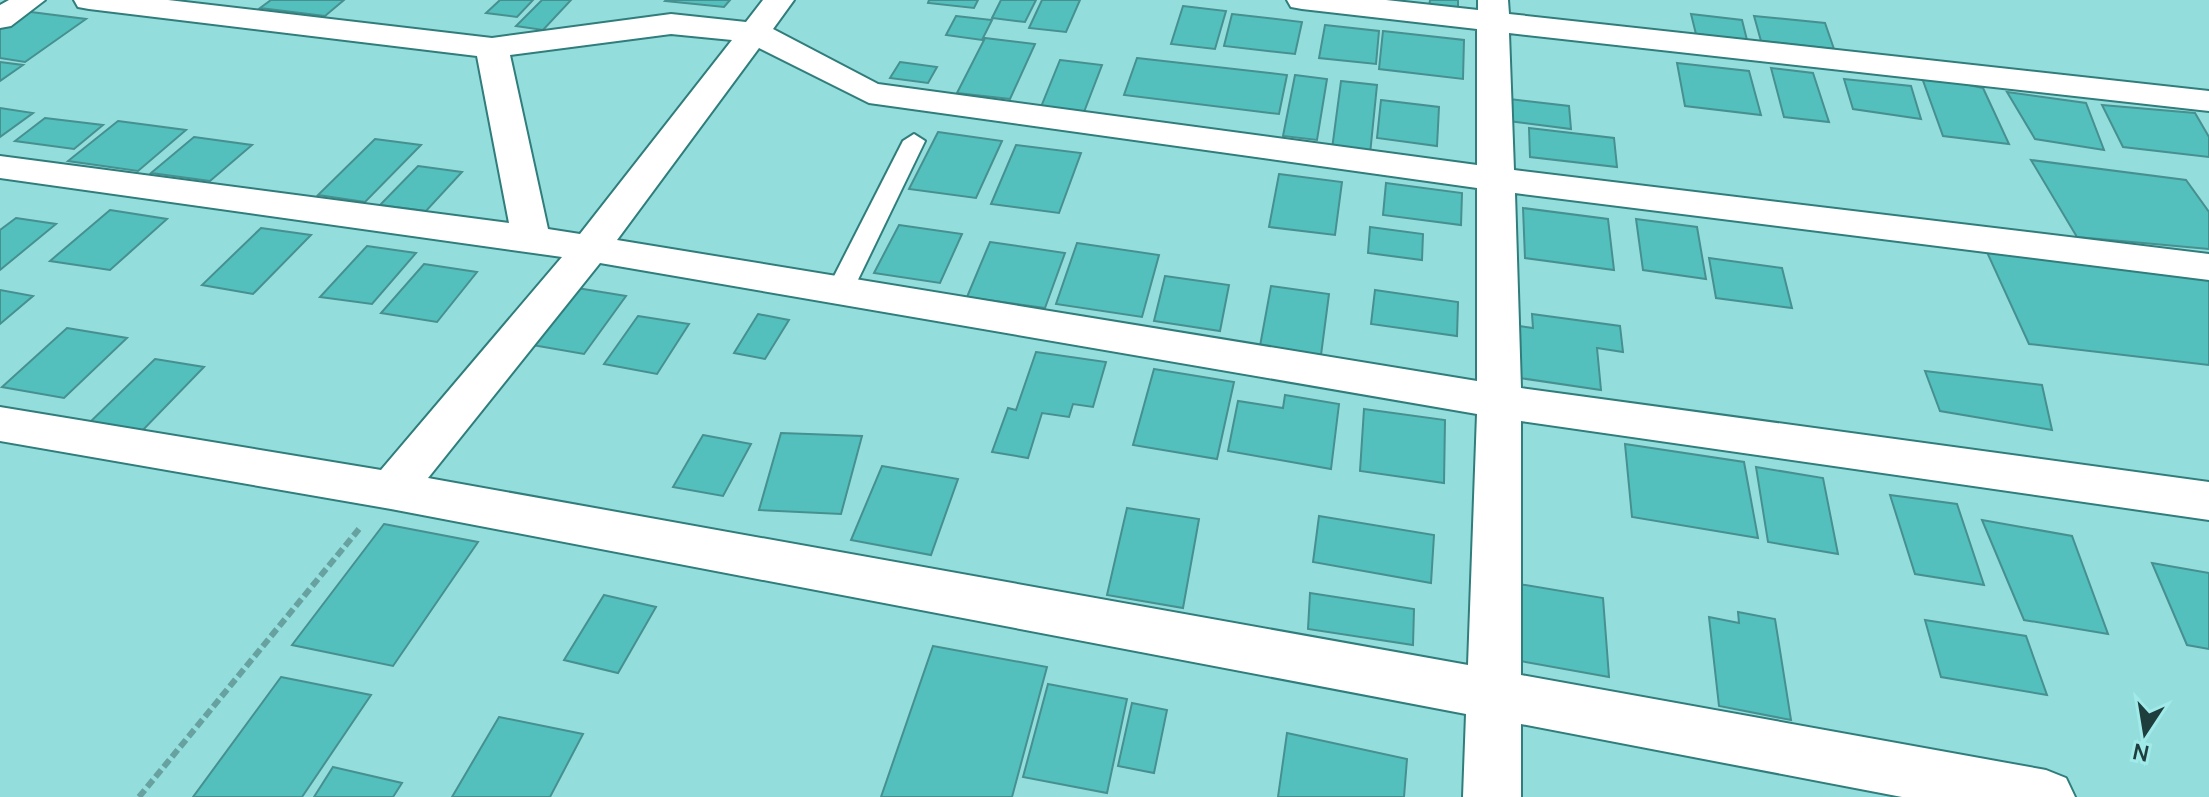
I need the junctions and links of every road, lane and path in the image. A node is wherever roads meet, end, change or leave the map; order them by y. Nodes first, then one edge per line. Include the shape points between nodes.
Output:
1 (30, 0) edge
2 (89, 0) edge
3 (779, 0) edge
4 (1302, 0) edge
5 (1493, 10) edge
6 (0, 19) edge
7 (756, 33) junction
8 (492, 48) junction
9 (2209, 101) edge
10 (914, 141) dead end
11 (0, 167) edge
12 (1497, 179) junction
13 (531, 239) junction
14 (590, 249) junction
15 (2209, 267) edge
16 (840, 290) junction
17 (1499, 401) junction
18 (0, 424) edge
19 (391, 490) junction
20 (2209, 501) edge
21 (1492, 693) junction
22 (139, 797) edge
23 (1492, 797) edge
24 (2046, 797) edge

1 - 6 street
2 - 8 street
3 - 7 street
4 - 5 street
5 - 9 street
5 - 12 street
7 - 8 street via 671,24
7 - 12 street via 869,93
7 - 14 street
8 - 13 street
10 - 16 lane
11 - 13 street
12 - 15 street
12 - 17 street
13 - 14 street
14 - 16 street
14 - 19 street
16 - 17 street
17 - 20 street
17 - 21 street
18 - 19 street
19 - 21 street
19 - 22 path
21 - 23 street
21 - 24 street

